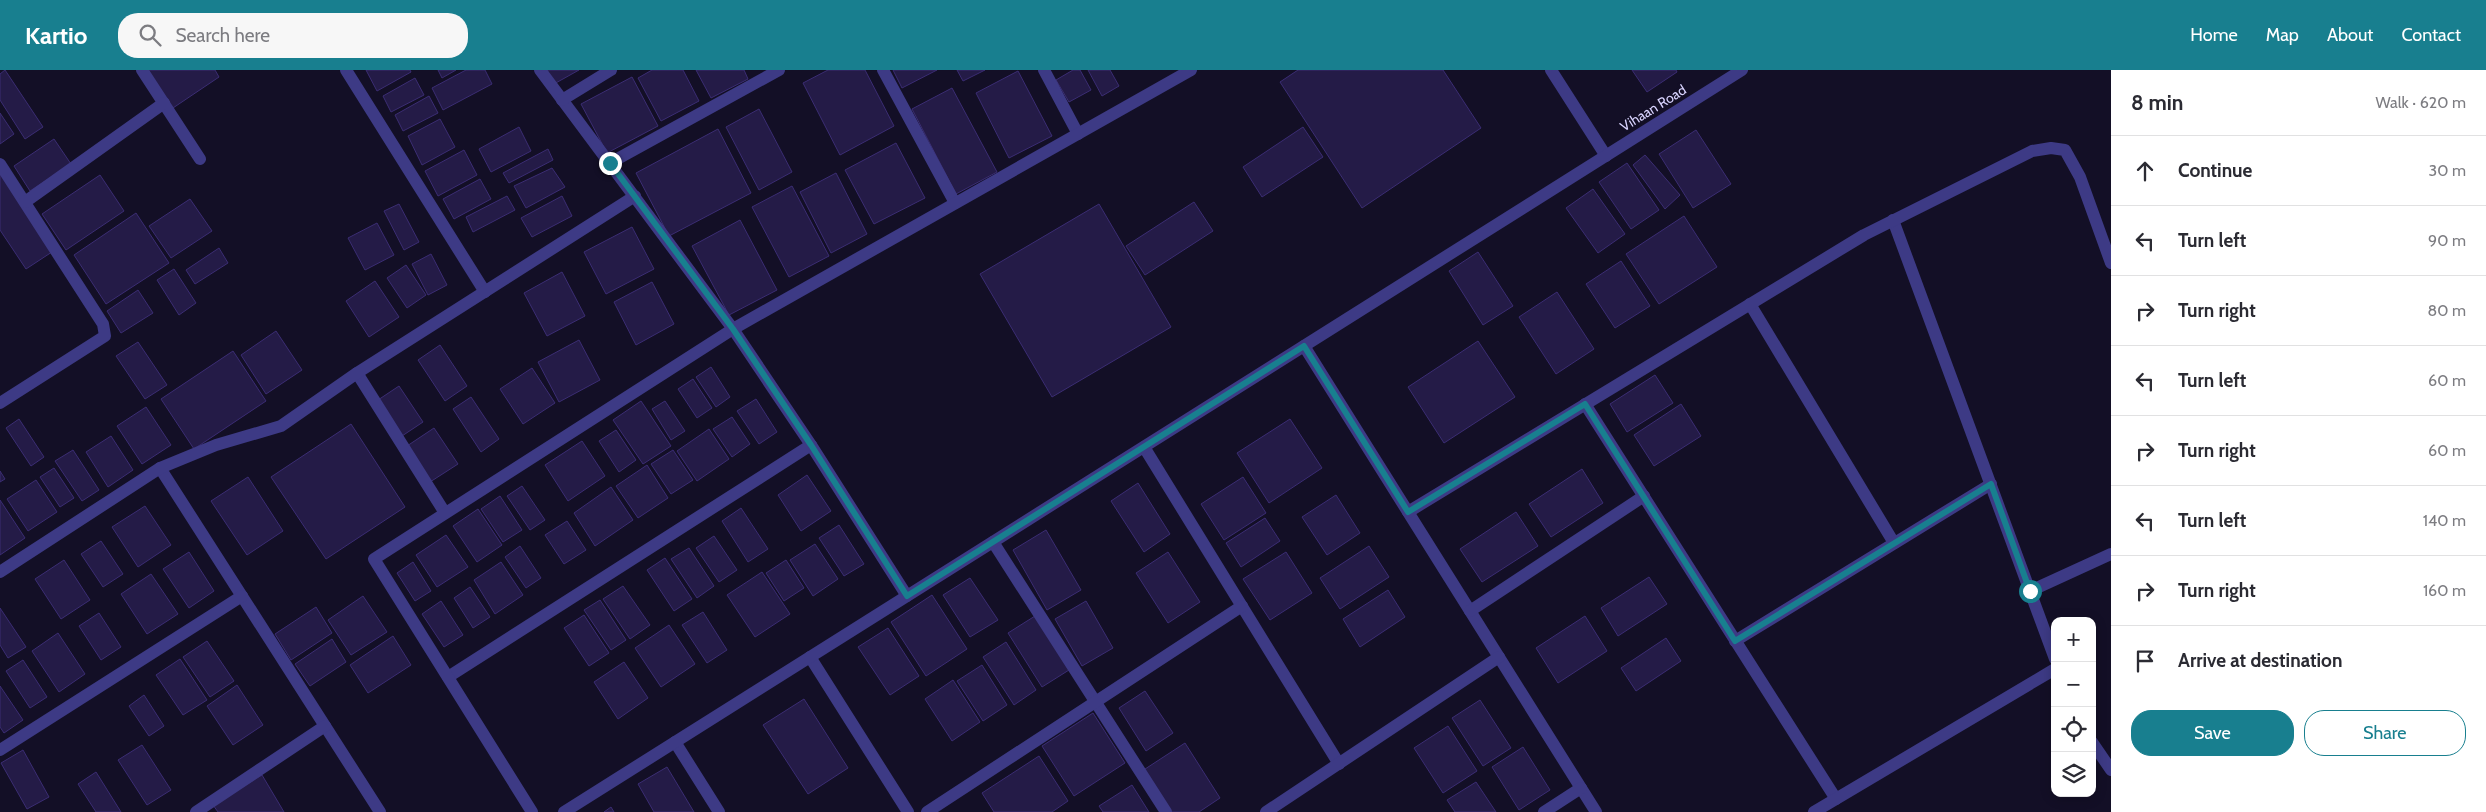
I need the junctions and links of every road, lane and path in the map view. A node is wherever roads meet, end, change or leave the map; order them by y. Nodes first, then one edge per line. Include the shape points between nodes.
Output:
1 (142, 70) edge
2 (346, 70) edge
3 (540, 70) edge
4 (611, 70) edge
5 (779, 70) edge
6 (883, 70) edge
7 (1044, 70) edge
8 (1191, 70) edge
9 (1551, 70) edge
10 (1742, 70) edge
11 (562, 100) junction
12 (164, 103) junction
13 (1078, 134) junction
14 (1606, 156) junction
15 (200, 159) dead end
16 (610, 163) junction
17 (0, 164) edge
18 (635, 196) junction
19 (25, 202) junction
20 (955, 203) junction
21 (1893, 220) junction
22 (2111, 263) edge
23 (485, 292) junction
24 (1750, 304) junction
25 (733, 329) junction
26 (1304, 346) junction
27 (357, 373) junction
28 (0, 403) edge
29 (1585, 404) junction
30 (811, 445) junction
31 (1144, 447) junction
32 (160, 468) junction
33 (1991, 484) junction
34 (1644, 496) junction
35 (1408, 512) junction
36 (445, 513) junction
37 (993, 542) junction
38 (1894, 543) junction
39 (2111, 554) edge
40 (0, 572) edge
41 (2030, 591) junction
42 (242, 596) junction
43 (907, 596) junction
44 (1242, 606) junction
45 (1470, 611) junction
46 (1735, 641) junction
47 (2051, 648) edge
48 (810, 657) junction
49 (1499, 657) junction
50 (2051, 671) edge
51 (448, 677) junction
52 (1096, 702) junction
53 (325, 726) junction
54 (676, 742) junction
55 (2096, 748) edge
56 (0, 750) edge
57 (1339, 764) junction
58 (2111, 770) edge
59 (1581, 788) junction
60 (1836, 799) junction
61 (196, 812) edge
62 (380, 812) edge
63 (532, 812) edge
64 (564, 812) edge
65 (719, 812) edge
66 (908, 812) edge
67 (928, 812) edge
68 (1166, 812) edge
69 (1266, 812) edge
70 (1544, 812) edge
71 (1596, 812) edge
72 (1814, 812) edge

1 - 12 street
2 - 23 street
3 - 11 street
4 - 11 street
5 - 16 street
6 - 20 street
7 - 13 street
8 - 13 street
9 - 14 street
10 - 14 street, Vihaan Road
11 - 16 street
12 - 15 street
12 - 19 street
13 - 20 street
14 - 26 street, Vihaan Road
16 - 18 street
17 - 19 street
18 - 23 street
18 - 25 street
19 - 28 street via 103,324 105,336
20 - 25 street
21 - 22 street via 2032,151 2065,150 2080,178
21 - 24 street
21 - 33 street
23 - 27 street
24 - 29 street
24 - 38 street
25 - 30 street
25 - 36 street
26 - 31 street, Vihaan Road
26 - 35 street
27 - 32 street via 281,426 216,445
27 - 36 street
29 - 34 street
29 - 35 street
30 - 43 street
30 - 51 street
31 - 37 street, Vihaan Road
31 - 44 street
32 - 40 street
32 - 42 street
33 - 38 street
33 - 41 street
34 - 45 street
34 - 46 street
35 - 45 street
36 - 51 street via 374,559
37 - 43 street, Vihaan Road
37 - 52 street
38 - 46 street
39 - 41 street
41 - 47 street
42 - 53 street
42 - 56 street
43 - 48 street, Vihaan Road
44 - 52 street
44 - 57 street
45 - 49 street
46 - 60 street
48 - 54 street, Vihaan Road
48 - 66 street
49 - 57 street
49 - 59 street
50 - 60 street
51 - 63 street
52 - 67 street
52 - 68 street
53 - 61 street
53 - 62 street
54 - 64 street, Vihaan Road
54 - 65 street
55 - 58 street
57 - 69 street
59 - 70 street
59 - 71 street
60 - 72 street

